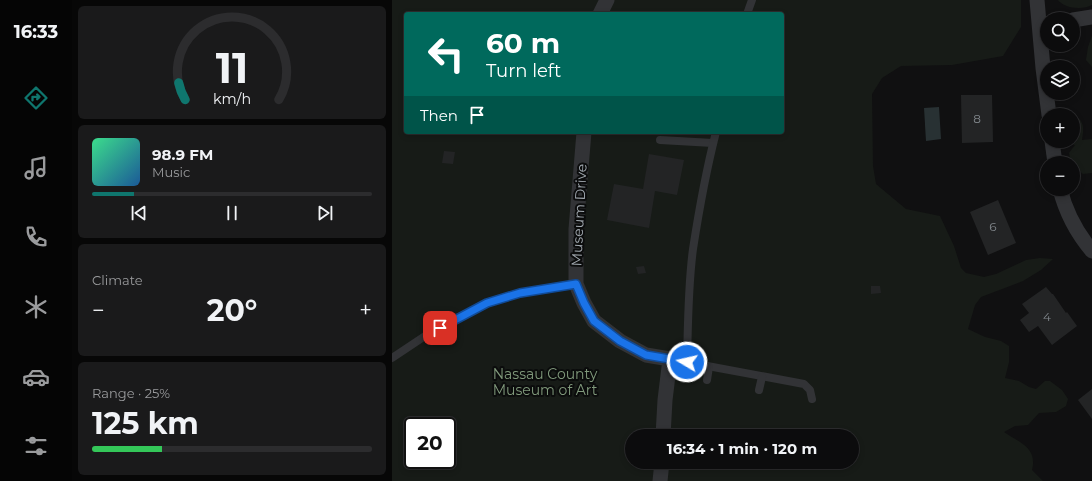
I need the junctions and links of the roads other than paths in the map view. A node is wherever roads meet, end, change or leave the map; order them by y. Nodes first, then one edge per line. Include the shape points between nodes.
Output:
1 (607, 0) edge
2 (752, 0) edge
3 (1037, 0) edge
4 (601, 12) edge
5 (748, 12) edge
6 (1040, 12) edge
7 (1092, 17) edge
8 (1080, 19) edge
9 (1045, 52) edge
10 (1049, 108) edge
11 (584, 134) edge
12 (716, 134) edge
13 (660, 140) dead end
14 (713, 144) junction
15 (1062, 196) edge
16 (1092, 251) edge
17 (576, 284) junction
18 (392, 358) edge
19 (670, 360) junction
20 (687, 362) junction
21 (710, 367) junction
22 (762, 377) junction
23 (707, 380) dead end
24 (759, 390) dead end
25 (812, 399) dead end
26 (663, 429) edge
27 (661, 469) edge
28 (660, 481) edge

1 - 4 street
2 - 5 lane
3 - 6 street
7 - 8 street
9 - 10 street
11 - 17 street, Museum Drive via 576,230
12 - 14 lane
13 - 14 lane
14 - 20 lane via 693,250
15 - 16 street via 1070,219
17 - 18 lane via 520,293 487,303 428,334
17 - 19 street, Museum Drive via 594,321 620,341 646,355
19 - 20 lane
19 - 26 street
20 - 21 lane
21 - 22 lane
21 - 23 lane
22 - 24 lane
22 - 25 lane via 804,384 810,390
27 - 28 street

